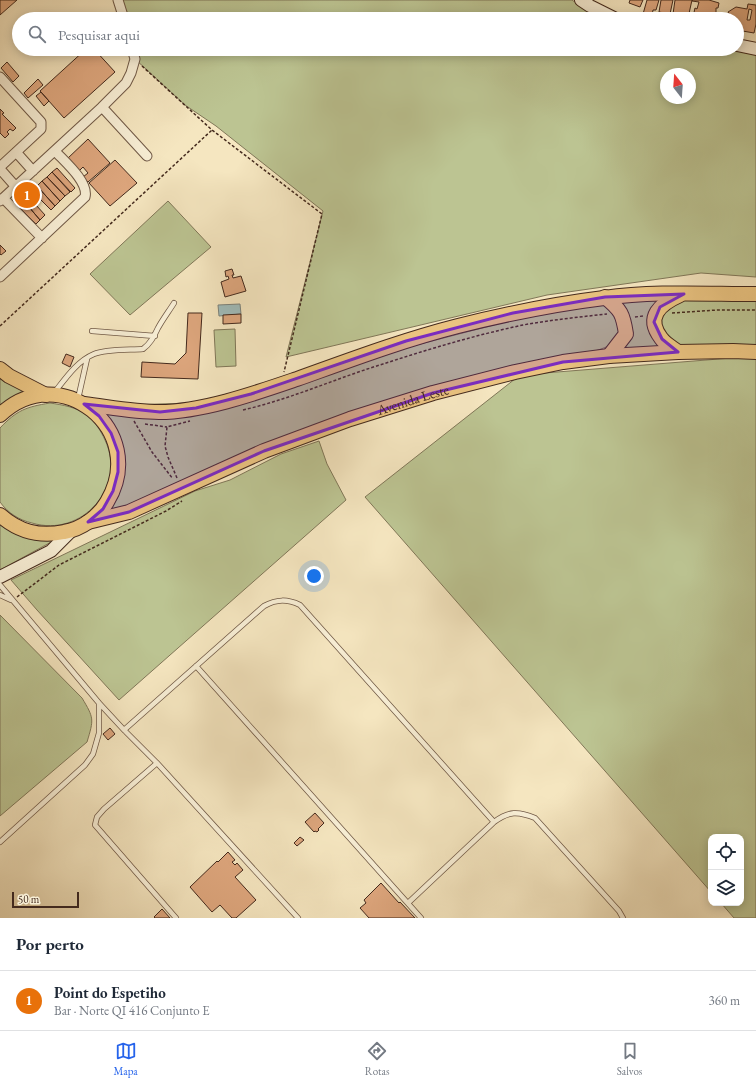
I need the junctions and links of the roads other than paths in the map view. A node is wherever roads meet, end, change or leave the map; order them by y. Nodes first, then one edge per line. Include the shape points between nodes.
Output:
1 (118, 0) edge
2 (581, 0) edge
3 (122, 12) edge
4 (602, 12) edge
5 (744, 46) edge
6 (756, 48) edge
7 (134, 56) edge
8 (0, 77) edge
9 (102, 107) junction
10 (55, 151) junction
11 (16, 152) junction
12 (147, 156) dead end
13 (0, 168) edge
14 (33, 171) junction
15 (16, 187) junction
16 (2, 200) edge
17 (42, 238) junction
18 (0, 277) edge
19 (684, 294) junction
20 (756, 294) edge
21 (605, 297) junction
22 (174, 303) dead end
23 (92, 330) dead end
24 (155, 336) junction
25 (678, 352) junction
26 (756, 352) edge
27 (609, 356) junction
28 (86, 358) junction
29 (0, 369) edge
30 (49, 395) junction
31 (80, 402) junction
32 (0, 415) edge
33 (0, 515) edge
34 (88, 522) junction
35 (71, 531) junction
36 (0, 577) edge
37 (0, 585) edge
38 (0, 595) edge
39 (12, 601) junction
40 (196, 666) junction
41 (99, 703) junction
42 (124, 730) junction
43 (157, 762) junction
44 (494, 822) junction
45 (0, 842) edge
46 (408, 903) junction
47 (176, 918) edge
48 (298, 918) edge
49 (421, 918) edge
50 (623, 918) edge

1 - 3 street
2 - 4 main road
5 - 6 main road
7 - 9 street via 126,83
8 - 11 street via 41,122 41,129
9 - 10 street
9 - 12 street
10 - 14 street
10 - 17 street via 82,181 86,192 85,197
11 - 13 street
11 - 14 street
13 - 15 street
14 - 15 street
15 - 16 street
16 - 17 street
17 - 18 street
19 - 20 main road
19 - 21 main road
19 - 25 main road via 660,307 655,315 655,328 662,339
21 - 27 main road via 616,306 624,318 626,334
21 - 31 main road via 513,313 458,326 251,394 196,408 160,412
22 - 24 lane
23 - 24 lane
24 - 28 lane via 143,349 100,352
25 - 26 main road, Avenida Leste
25 - 27 main road, Avenida Leste
27 - 34 main road, Avenida Leste via 515,372 433,393 350,419 264,451 129,512
28 - 30 lane
28 - 31 lane
29 - 30 main road
30 - 31 main road
30 - 32 main road via 25,399 7,408
31 - 34 main road via 99,416 111,433 118,452 118,472 113,491 103,509
33 - 35 main road via 9,523 28,532 50,535
34 - 35 main road
35 - 36 main road via 51,551
37 - 39 lane
38 - 39 lane
39 - 41 lane
40 - 42 lane
40 - 44 lane via 272,601 282,600 300,605
40 - 46 lane
41 - 42 lane
41 - 45 lane via 99,733 93,754 85,765
42 - 43 lane
43 - 47 lane via 104,809 95,825
43 - 48 lane
44 - 46 lane
44 - 50 lane via 504,815 514,813 535,818
46 - 49 lane

